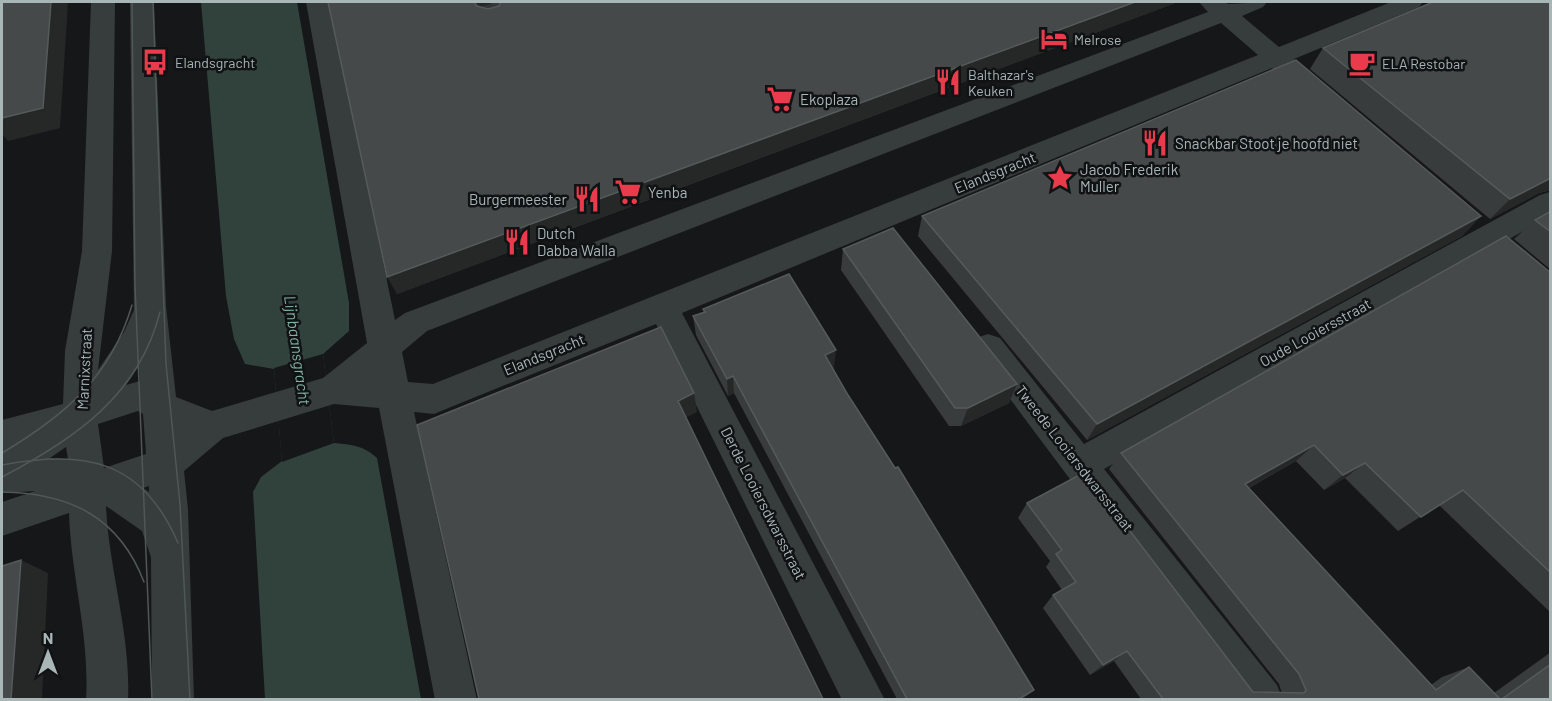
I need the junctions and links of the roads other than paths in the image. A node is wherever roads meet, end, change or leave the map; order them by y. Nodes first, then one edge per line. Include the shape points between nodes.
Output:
1 (103, 2) edge
2 (142, 2) edge
3 (1255, 2) edge
4 (1411, 2) edge
5 (328, 7) edge
6 (1218, 7) edge
7 (1275, 57) junction
8 (1310, 87) edge
9 (1551, 203) edge
10 (884, 218) junction
11 (1478, 228) junction
12 (906, 245) edge
13 (1514, 259) edge
14 (150, 306) junction
15 (663, 306) junction
16 (972, 327) edge
17 (385, 346) junction
18 (334, 389) junction
19 (394, 397) junction
20 (160, 406) junction
21 (82, 414) junction
22 (212, 426) junction
23 (2, 435) edge
24 (166, 464) junction
25 (1081, 464) junction
26 (2, 466) edge
27 (2, 477) edge
28 (93, 484) junction
29 (2, 519) edge
30 (169, 556) junction
31 (107, 699) edge
32 (173, 699) edge
33 (456, 699) edge
34 (864, 699) edge
35 (1263, 699) edge

1 - 21 street, Marnixstraat via 97,251 82,351
2 - 14 street
3 - 6 street
4 - 7 street, Elandsgracht
5 - 17 street
6 - 7 street
6 - 17 street via 416,322
7 - 8 street
7 - 10 street, Elandsgracht
9 - 11 street, Oude Looiersstraat
10 - 12 street
10 - 15 street, Elandsgracht
11 - 13 street
11 - 25 street, Oude Looiersstraat
14 - 20 street
14 - 21 street via 139,339 106,389
15 - 19 street, Elandsgracht via 434,399
15 - 34 street, Derde Looiersdwarsstraat
16 - 25 street, Tweede Looiersdwarsstraat
17 - 18 street
17 - 19 street
18 - 19 street, Elandsgracht
18 - 22 street
19 - 33 street
20 - 21 street via 141,395
20 - 22 street
20 - 24 street
21 - 23 street
21 - 26 street
21 - 28 street, Marnixstraat via 80,429
22 - 24 street
24 - 28 street
24 - 30 street
25 - 35 street, Tweede Looiersdwarsstraat
27 - 28 street via 42,473
28 - 29 street
28 - 30 street via 152,516 160,526
28 - 31 street, Marnixstraat via 89,543 109,664
30 - 32 street

